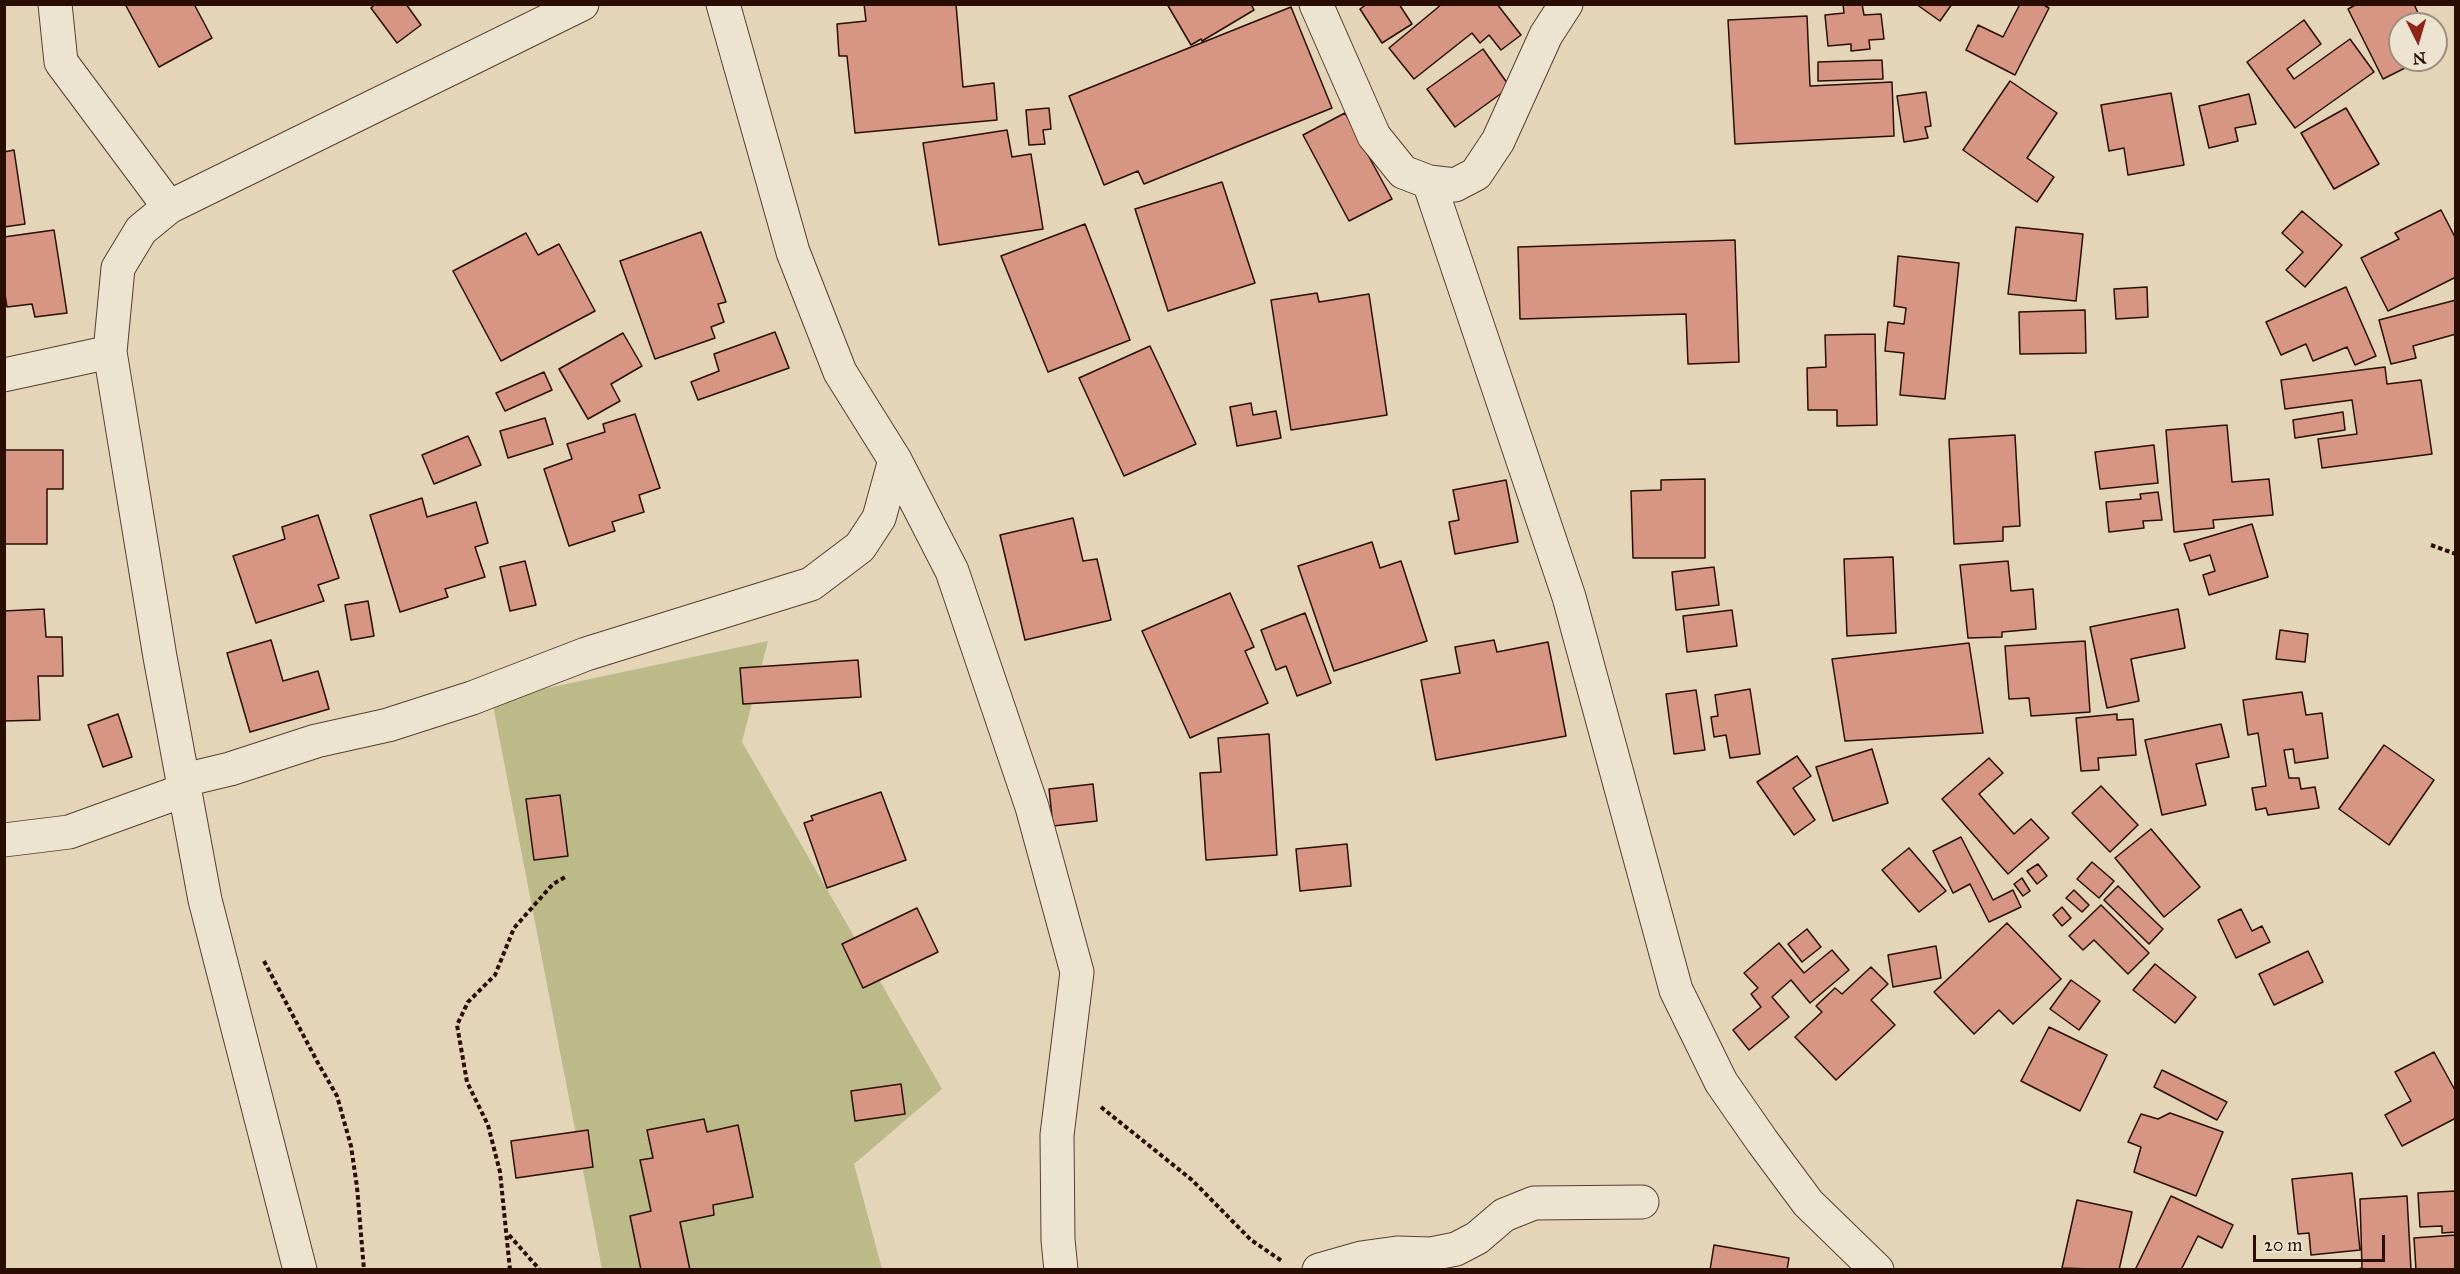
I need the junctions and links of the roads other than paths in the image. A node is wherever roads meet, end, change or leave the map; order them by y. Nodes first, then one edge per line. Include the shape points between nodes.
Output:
1 (55, 4) edge
2 (582, 4) edge
3 (723, 4) edge
4 (1316, 4) edge
5 (1566, 4) edge
6 (1429, 182) junction
7 (169, 207) junction
8 (110, 352) junction
9 (4, 375) edge
10 (895, 460) junction
11 (185, 785) junction
12 (4, 840) edge
13 (1642, 1202) dead end
14 (300, 1269) edge
15 (1061, 1269) edge
16 (1319, 1269) edge
17 (1877, 1269) edge

1 - 7 street via 61,62
2 - 7 street
3 - 10 street via 793,252 840,372
4 - 6 street via 1374,136 1403,172
5 - 6 street via 1546,35 1498,141 1476,174 1455,185
6 - 17 street via 1569,597 1676,990 1721,1082 1762,1141 1808,1203
7 - 8 street via 141,230 118,268
8 - 9 street
8 - 11 street
10 - 11 street via 879,518 860,547 811,584 586,654 388,725 316,741
10 - 15 street via 952,571 1032,807 1077,972 1057,1135
11 - 12 street via 69,832
11 - 14 street via 205,900
13 - 16 street via 1534,1203 1504,1215 1478,1238 1456,1250 1388,1254

